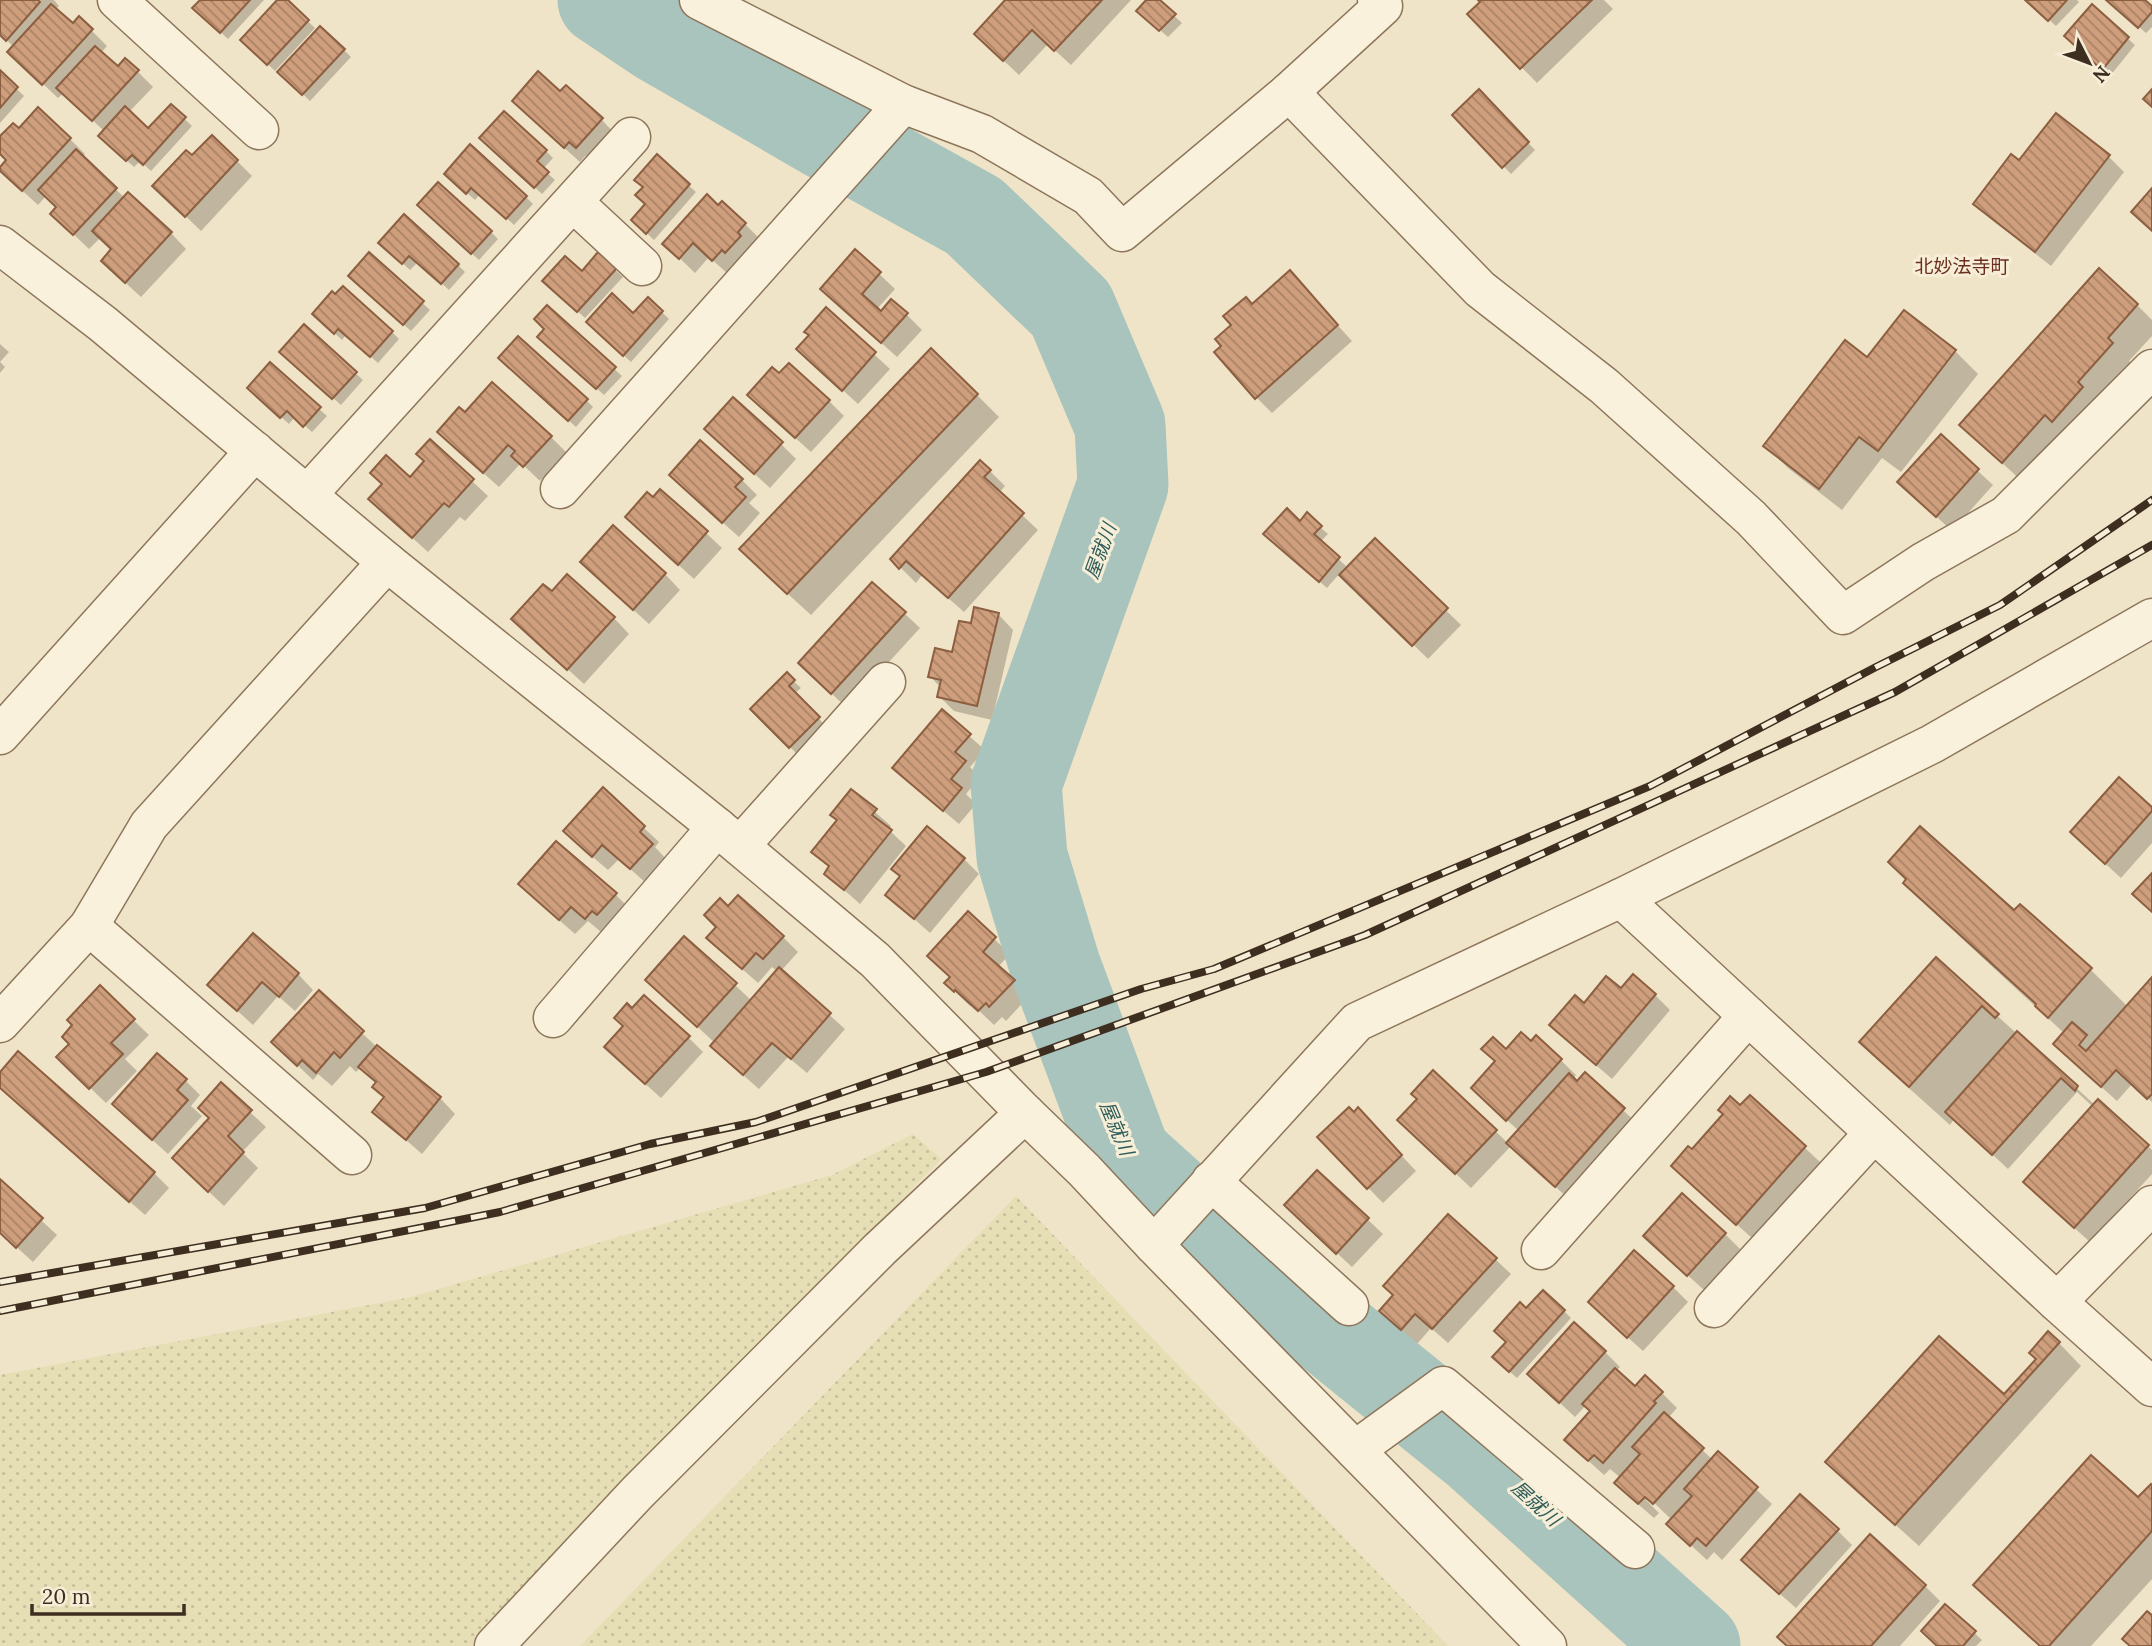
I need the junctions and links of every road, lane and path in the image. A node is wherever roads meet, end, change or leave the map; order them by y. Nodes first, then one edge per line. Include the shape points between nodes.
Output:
1 (117, 0) edge
2 (699, 0) edge
3 (1377, 0) edge
4 (1289, 92) junction
5 (903, 104) junction
6 (258, 130) dead end
7 (631, 137) dead end
8 (573, 202) junction
9 (0, 245) edge
10 (642, 266) dead end
11 (2152, 369) edge
12 (255, 451) junction
13 (560, 489) dead end
14 (307, 495) junction
15 (387, 562) junction
16 (2152, 618) edge
17 (886, 682) dead end
18 (0, 735) edge
19 (729, 836) junction
20 (1621, 898) junction
21 (89, 926) junction
22 (1748, 1016) junction
23 (553, 1018) dead end
24 (0, 1023) edge
25 (1025, 1113) junction
26 (1874, 1133) junction
27 (352, 1155) dead end
28 (1206, 1187) junction
29 (2152, 1205) edge
30 (1163, 1235) junction
31 (1541, 1250) dead end
32 (2057, 1302) junction
33 (1349, 1306) dead end
34 (1714, 1308) dead end
35 (2152, 1387) edge
36 (1355, 1450) junction
37 (1635, 1549) dead end
38 (494, 1646) edge
39 (1547, 1646) edge

1 - 6 street
2 - 5 street
3 - 4 street via 1383,6
4 - 5 street via 1122,232 1088,196 994,141
4 - 11 street via 1480,289 1604,386 1751,518 1843,615 2006,515
5 - 13 street
7 - 8 street
8 - 10 street
8 - 14 street
9 - 12 street
12 - 14 street
12 - 18 street
14 - 15 street
15 - 19 street
15 - 21 street via 149,825
16 - 20 street via 1932,744
17 - 19 street
19 - 23 street
19 - 25 street via 874,960
20 - 22 street
20 - 28 street via 1357,1022
21 - 24 street
21 - 27 street
22 - 26 street
22 - 31 street
25 - 30 street via 1084,1170
25 - 38 street via 880,1249 637,1493
26 - 32 street
26 - 34 street
28 - 30 street
28 - 33 street
29 - 32 street
30 - 36 street
32 - 35 street
36 - 37 street via 1443,1386
36 - 39 street

